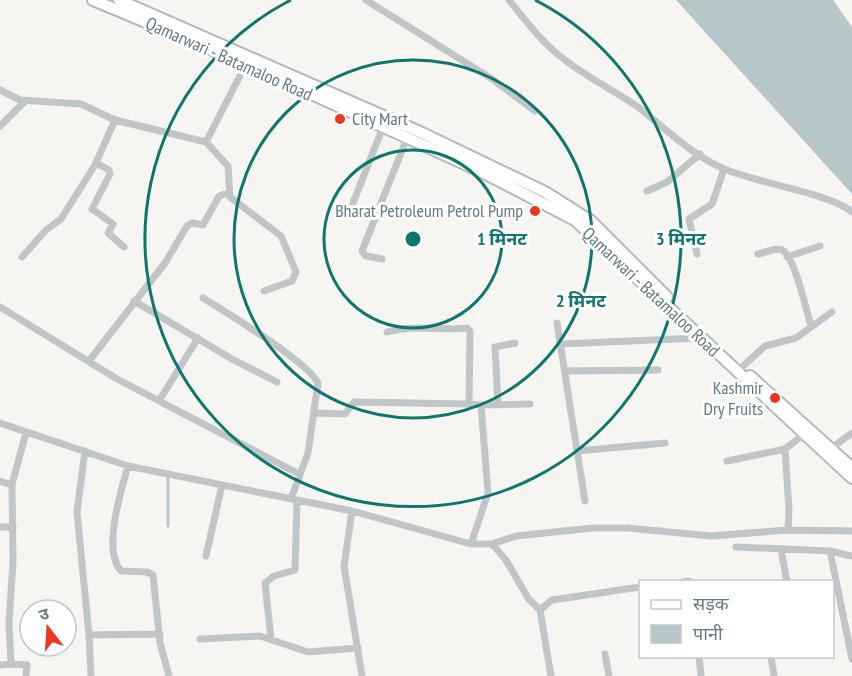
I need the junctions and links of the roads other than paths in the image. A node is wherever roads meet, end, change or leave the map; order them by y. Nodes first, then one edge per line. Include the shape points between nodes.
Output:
1 (93, 0) edge
2 (119, 0) edge
3 (366, 0) edge
4 (509, 0) edge
5 (246, 64) junction
6 (0, 90) edge
7 (25, 100) junction
8 (535, 111) dead end
9 (115, 120) junction
10 (0, 126) edge
11 (383, 127) junction
12 (407, 138) junction
13 (206, 142) junction
14 (700, 154) junction
15 (96, 163) junction
16 (723, 169) junction
17 (647, 191) dead end
18 (228, 193) junction
19 (351, 208) dead end
20 (852, 212) edge
21 (820, 246) dead end
22 (124, 247) dead end
23 (697, 254) dead end
24 (758, 254) dead end
25 (22, 257) dead end
26 (788, 257) junction
27 (382, 259) dead end
28 (264, 291) dead end
29 (203, 298) dead end
30 (134, 301) junction
31 (0, 308) edge
32 (832, 312) dead end
33 (557, 323) dead end
34 (811, 326) junction
35 (387, 332) dead end
36 (198, 338) junction
37 (700, 338) junction
38 (515, 343) dead end
39 (560, 344) junction
40 (89, 361) junction
41 (742, 367) junction
42 (658, 370) dead end
43 (564, 371) junction
44 (277, 382) dead end
45 (159, 401) junction
46 (530, 404) dead end
47 (469, 405) junction
48 (481, 405) junction
49 (498, 405) junction
50 (315, 413) junction
51 (0, 423) edge
52 (26, 433) junction
53 (852, 433) edge
54 (803, 435) junction
55 (665, 443) dead end
56 (785, 449) junction
57 (831, 449) junction
58 (86, 451) junction
59 (577, 452) junction
60 (727, 461) dead end
61 (128, 466) junction
62 (852, 468) edge
63 (168, 474) junction
64 (299, 474) junction
65 (852, 478) edge
66 (0, 481) edge
67 (12, 485) junction
68 (222, 485) junction
69 (294, 500) junction
70 (585, 501) dead end
71 (352, 511) junction
72 (168, 526) dead end
73 (0, 527) edge
74 (13, 527) junction
75 (788, 530) junction
76 (852, 531) edge
77 (471, 544) junction
78 (492, 544) junction
79 (736, 547) dead end
80 (782, 549) junction
81 (830, 551) junction
82 (206, 556) dead end
83 (852, 556) edge
84 (787, 580) edge
85 (639, 587) edge
86 (540, 610) junction
87 (9, 623) junction
88 (0, 624) edge
89 (160, 634) junction
90 (89, 636) junction
91 (200, 639) dead end
92 (271, 639) junction
93 (358, 648) junction
94 (605, 654) dead end
95 (699, 658) edge
96 (771, 658) edge
97 (852, 659) edge
98 (11, 664) junction
99 (0, 665) edge
100 (26, 676) edge
101 (91, 676) edge
102 (169, 676) edge
103 (362, 676) edge
104 (551, 676) edge
105 (609, 676) edge
106 (701, 676) edge
107 (774, 676) edge

1 - 5 main road, Qamarwari - Batamaloo Road
2 - 41 main road, Qamarwari - Batamaloo Road via 422,132 570,206 591,221
3 - 8 street via 492,79
4 - 14 street via 564,60 621,95
5 - 11 main road, Qamarwari - Batamaloo Road
5 - 13 street
6 - 7 street
7 - 9 street via 81,104
7 - 10 street
9 - 13 street
9 - 15 street
11 - 12 main road, Qamarwari - Batamaloo Road
11 - 19 street
12 - 27 street via 362,251 366,256
12 - 37 main road, Qamarwari - Batamaloo Road via 575,220
13 - 18 street via 228,166
14 - 16 street
14 - 17 street via 668,182
15 - 22 street via 110,174 92,209 114,225 108,233
15 - 25 street via 61,219
16 - 20 street via 838,203
16 - 23 street via 712,204 689,219
18 - 28 street via 280,236 296,272 292,281
18 - 30 street via 219,196 203,225 189,224 165,263
21 - 26 street
24 - 26 street via 779,249
26 - 34 street
29 - 50 street via 311,373 318,383
30 - 36 street
30 - 40 street
31 - 40 street
32 - 34 street
33 - 39 street
34 - 41 street via 792,339 765,346
35 - 47 street via 406,327 469,329
36 - 44 street
36 - 45 street
37 - 39 street
37 - 54 main road, Qamarwari - Batamaloo Road
38 - 49 street via 495,348
39 - 43 street
40 - 45 street
41 - 57 main road, Qamarwari - Batamaloo Road
42 - 43 street
43 - 59 street
45 - 64 street
46 - 49 street
47 - 48 street
47 - 50 street via 354,402 346,414
48 - 49 street
48 - 77 street via 488,493
50 - 64 street via 308,453
51 - 52 street
52 - 58 street
52 - 67 street
53 - 57 street
54 - 56 street
54 - 65 main road, Qamarwari - Batamaloo Road
55 - 59 street
56 - 60 street
56 - 75 street
57 - 62 main road, Qamarwari - Batamaloo Road
58 - 61 street
58 - 90 street via 77,512
59 - 70 street
61 - 63 street
61 - 89 street via 116,507 114,556 122,571 153,575
63 - 68 street
63 - 72 lane
64 - 69 street
66 - 67 street
67 - 74 street
68 - 69 street
68 - 82 street
69 - 71 street
69 - 92 street via 295,570 265,583
71 - 77 street
71 - 93 street via 344,566
73 - 74 street
74 - 87 street
75 - 76 street
75 - 78 street via 711,536 593,528 516,536
77 - 78 street
78 - 86 street
79 - 80 street
80 - 81 street
80 - 84 street
81 - 83 street
81 - 97 street
85 - 86 street via 552,600
86 - 104 street
87 - 88 street
87 - 98 street
89 - 90 street
89 - 102 street
90 - 101 street
91 - 92 street
92 - 93 street via 308,652
93 - 103 street
94 - 105 street
95 - 106 street
96 - 107 street
98 - 99 street
98 - 100 street via 27,664

